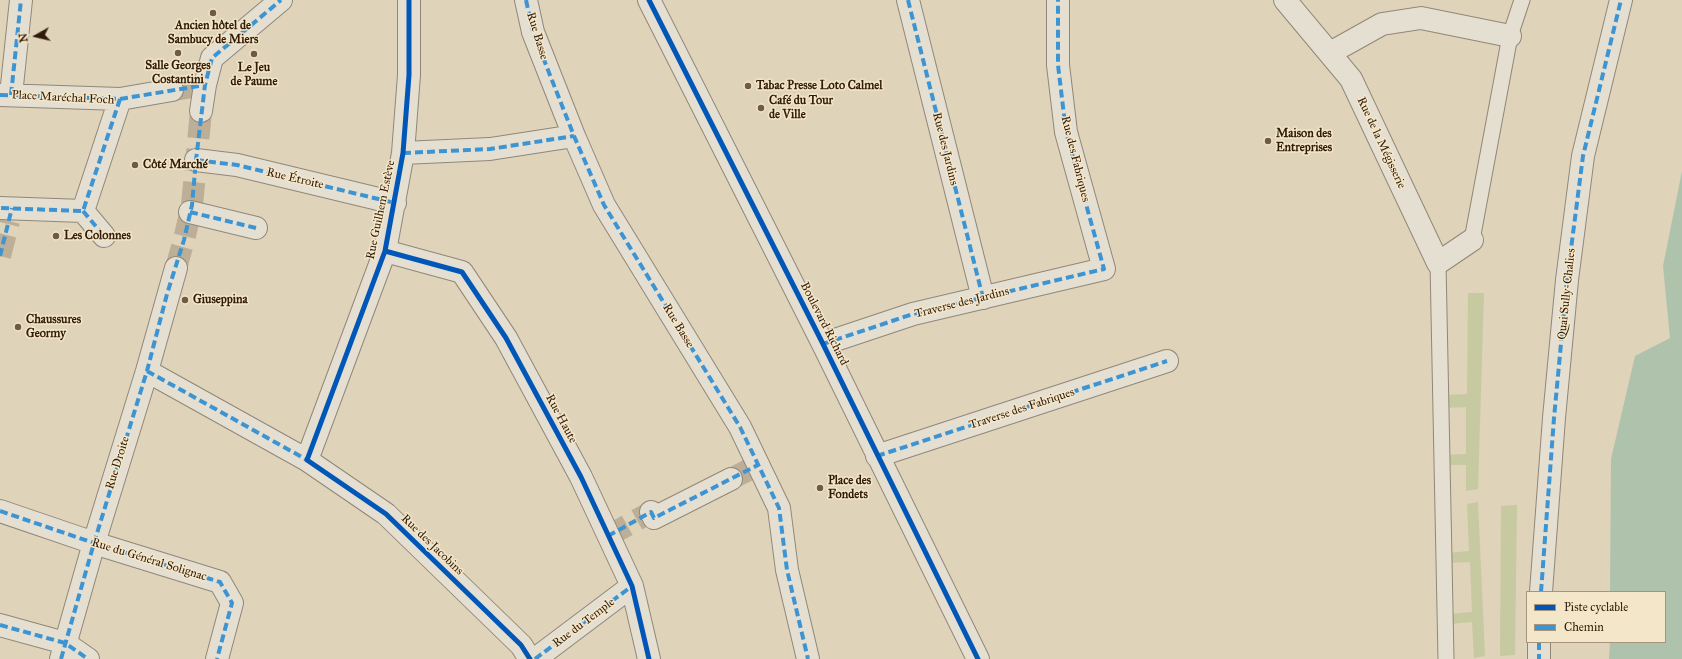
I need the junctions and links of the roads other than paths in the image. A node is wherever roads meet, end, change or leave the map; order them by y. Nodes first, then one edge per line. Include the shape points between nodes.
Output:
1 (21, 0) edge
2 (281, 0) edge
3 (409, 0) edge
4 (526, 0) edge
5 (649, 0) edge
6 (908, 0) edge
7 (1058, 0) edge
8 (1285, 0) edge
9 (1522, 0) edge
10 (1621, 0) edge
11 (1510, 36) junction
12 (1330, 53) junction
13 (172, 90) tunnel mouth
14 (5, 95) edge
15 (120, 99) junction
16 (201, 111) tunnel mouth
17 (574, 136) junction
18 (403, 153) junction
19 (196, 160) dead end
20 (395, 203) junction
21 (83, 211) junction
22 (7, 212) edge
23 (190, 212) dead end
24 (256, 228) dead end
25 (104, 236) dead end
26 (1472, 240) joint
27 (385, 252) junction
28 (1438, 263) junction
29 (176, 268) tunnel mouth
30 (1104, 269) joint
31 (983, 298) junction
32 (823, 344) junction
33 (1167, 361) dead end
34 (147, 371) junction
35 (877, 456) junction
36 (307, 460) junction
37 (730, 479) tunnel mouth
38 (0, 511) edge
39 (651, 512) tunnel mouth
40 (94, 543) junction
41 (632, 586) junction
42 (1541, 591) edge
43 (0, 625) edge
44 (1539, 643) edge
45 (63, 651) edge
46 (88, 659) edge
47 (217, 659) edge
48 (530, 659) edge
49 (535, 659) edge
50 (649, 659) edge
51 (808, 659) edge
52 (978, 659) edge
53 (1446, 659) edge
54 (1540, 659) edge

1 - 14 street
2 - 16 street via 212,58 202,85
3 - 18 street, Rue Guilhem Estève via 409,76
4 - 17 street, Rue Basse via 533,32
5 - 32 street, Boulevard Richard
6 - 31 street, Rue des Jardins
7 - 30 street, Rue des Fabriques via 1058,65 1066,132
8 - 12 street, Rue de la Mégisserie
9 - 11 lane
10 - 42 street, Quai Sully-Chalies via 1583,156 1567,280
11 - 12 street via 1421,18 1382,24
11 - 26 lane
12 - 28 street, Rue de la Mégisserie via 1351,79
13 - 15 street
14 - 15 street, Place Maréchal Foch
15 - 21 street, Place Maréchal Foch
17 - 18 street via 490,149
17 - 51 street, Rue Basse via 604,205 740,428 779,508 787,570
18 - 20 street, Rue Guilhem Estève
19 - 20 street, Rue Étroite via 237,165
20 - 27 street, Rue Guilhem Estève
21 - 22 street
21 - 25 street
23 - 24 street
26 - 28 street
27 - 36 street, Rue Guilhem Estève
27 - 41 street, Rue Haute via 462,272 465,276 518,359 581,477
28 - 53 lane
29 - 34 street, Rue Droite
30 - 31 street, Traverse des Jardins
31 - 32 street, Traverse des Jardins via 913,314
32 - 35 street, Boulevard Richard
33 - 35 street, Traverse des Fabriques
34 - 36 street, Rue des Jacobins
34 - 40 street, Rue Droite
35 - 52 street, Boulevard Richard
36 - 48 street, Rue des Jacobins via 386,514 520,645
37 - 39 street via 654,518
38 - 40 street, Rue du Général Solignac
40 - 45 street, Rue Droite
40 - 47 street, Rue du Général Solignac via 220,582 232,603
41 - 49 street, Rue du Temple
41 - 50 street, Rue Haute
43 - 45 street
44 - 54 street
45 - 46 street

